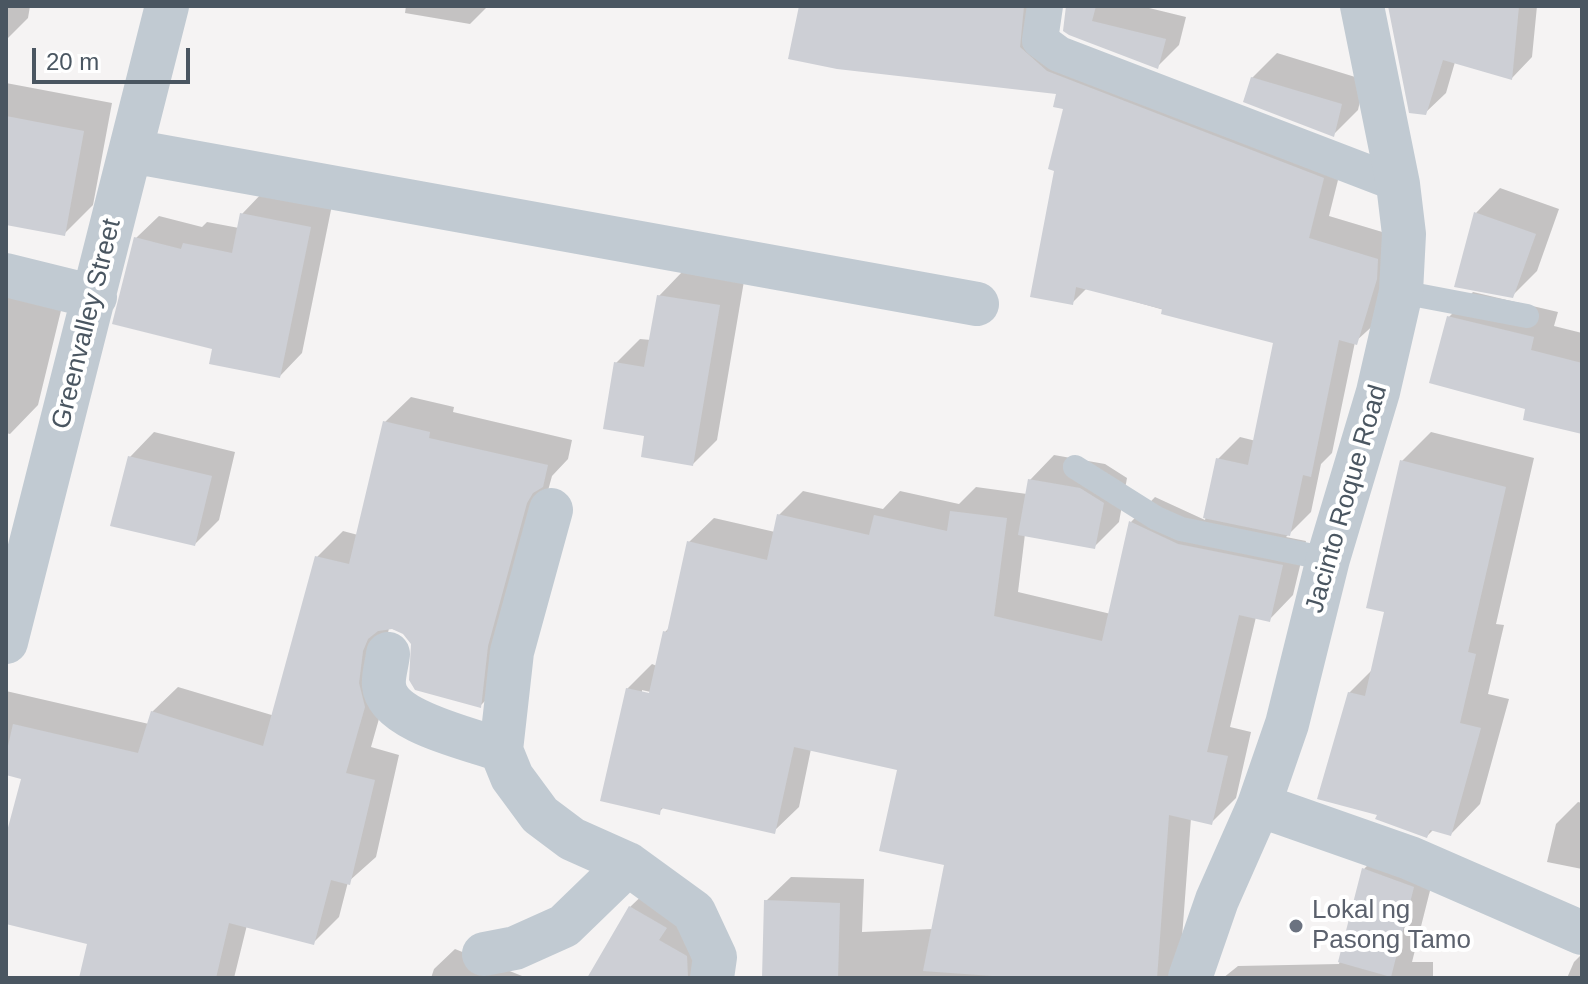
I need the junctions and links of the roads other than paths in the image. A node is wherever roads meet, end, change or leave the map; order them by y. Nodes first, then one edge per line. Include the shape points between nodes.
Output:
1 (167, 6) edge
2 (1045, 6) edge
3 (1362, 6) edge
4 (131, 151) junction
5 (1398, 184) junction
6 (6, 275) edge
7 (1401, 292) junction
8 (95, 297) junction
9 (977, 304) dead end
10 (1527, 316) dead end
11 (1075, 467) dead end
12 (551, 510) dead end
13 (1328, 559) junction
14 (9, 614) edge
15 (388, 654) dead end
16 (501, 750) junction
17 (1259, 805) junction
18 (628, 864) junction
19 (1582, 933) edge
20 (484, 954) dead end
21 (712, 978) edge
22 (1190, 978) edge

1 - 4 street, Greenvalley Street
2 - 5 street via 1040,40 1059,54
3 - 5 street, Jacinto Roque Road
4 - 8 street, Greenvalley Street
4 - 9 street
5 - 7 street, Jacinto Roque Road via 1404,234
6 - 8 street
7 - 10 lane
7 - 13 street, Jacinto Roque Road via 1378,392
8 - 14 street, Greenvalley Street
11 - 13 lane via 1181,529
12 - 16 street via 512,652
13 - 17 street, Jacinto Roque Road via 1287,724
15 - 16 street via 384,686 390,703 420,723
16 - 18 street via 512,777 540,815 572,839
17 - 19 street via 1410,858
17 - 22 street, Jacinto Roque Road
18 - 20 street via 564,926 515,948
18 - 21 street via 694,912 715,957

